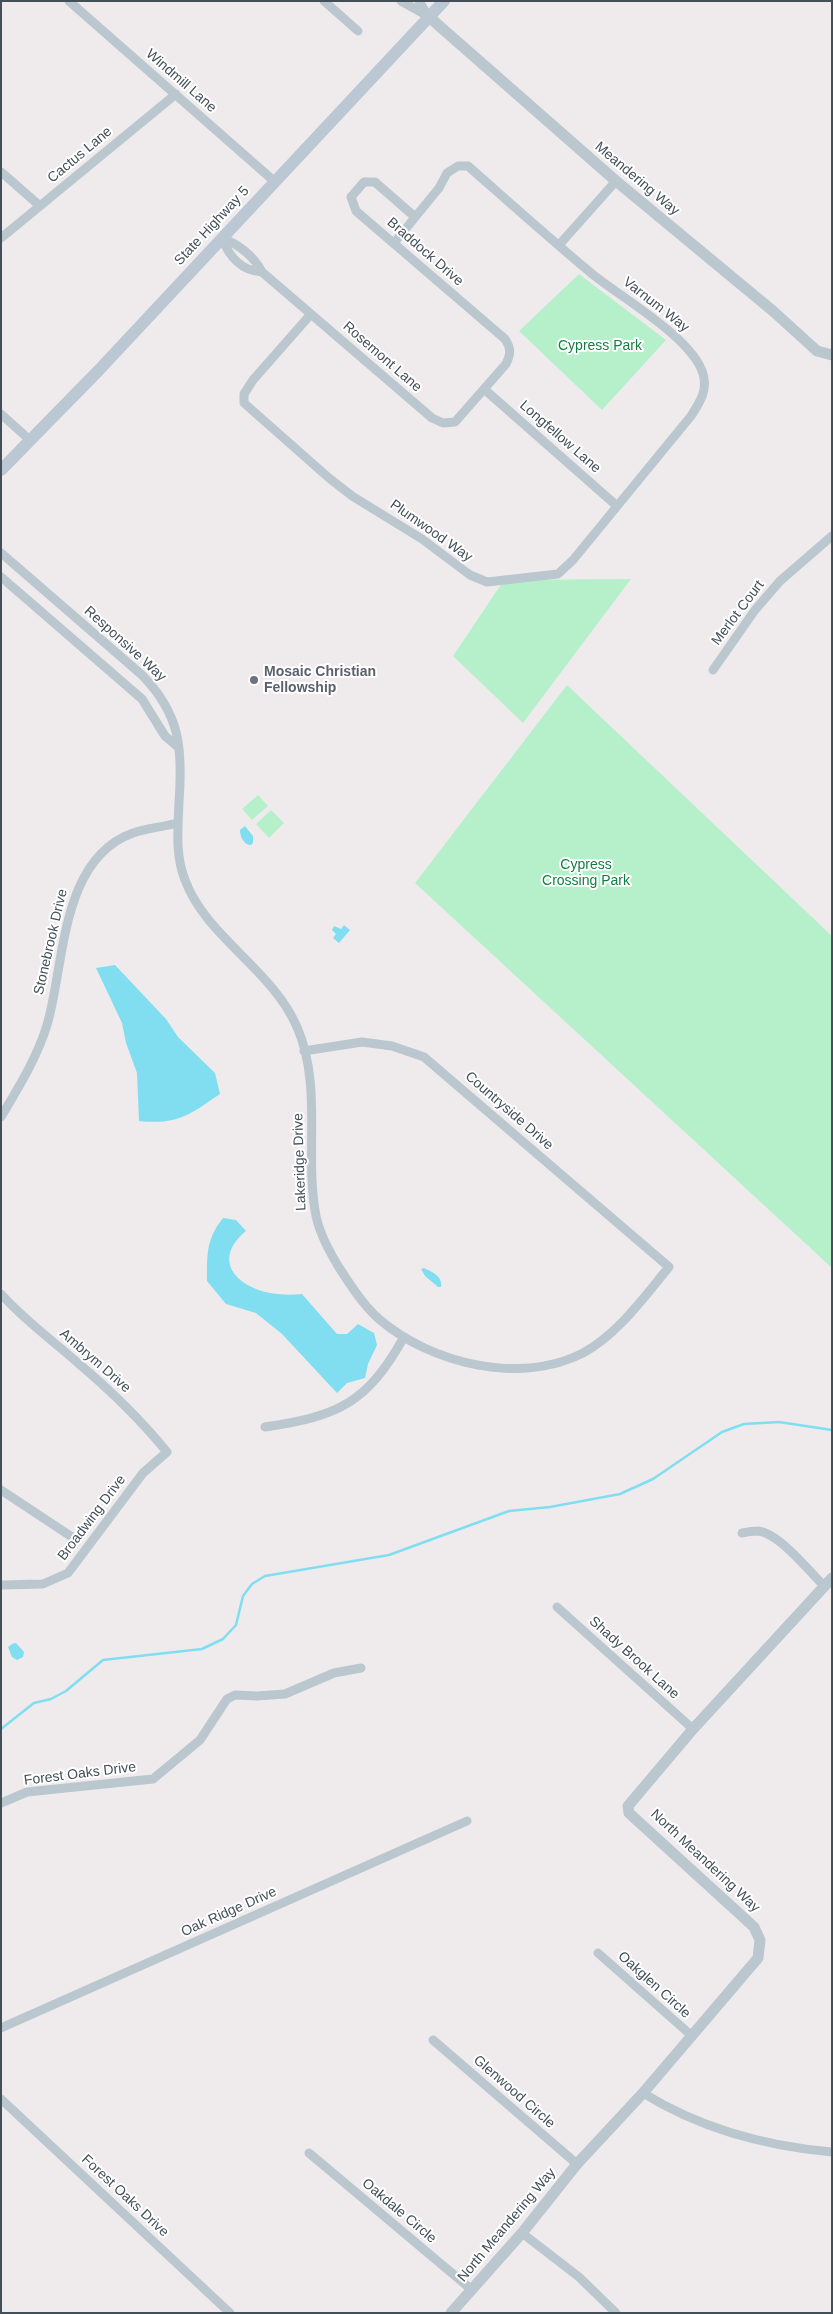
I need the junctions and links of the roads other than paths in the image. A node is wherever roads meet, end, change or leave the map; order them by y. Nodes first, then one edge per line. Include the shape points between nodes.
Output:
1 (69, 1) edge
2 (324, 1) edge
3 (401, 1) edge
4 (419, 1) edge
5 (444, 1) edge
6 (428, 16) junction
7 (358, 31) dead end
8 (176, 94) junction
9 (1, 172) edge
10 (274, 181) junction
11 (616, 181) junction
12 (40, 206) junction
13 (415, 217) junction
14 (1, 238) edge
15 (222, 238) junction
16 (394, 243) junction
17 (559, 245) junction
18 (311, 314) junction
19 (832, 355) edge
20 (484, 389) junction
21 (1, 414) edge
22 (31, 441) junction
23 (1, 470) edge
24 (618, 506) junction
25 (832, 536) edge
26 (1, 553) edge
27 (1, 577) edge
28 (713, 670) dead end
29 (178, 747) junction
30 (177, 824) junction
31 (304, 1051) junction
32 (1, 1117) edge
33 (669, 1267) joint
34 (1, 1294) edge
35 (404, 1337) junction
36 (265, 1427) dead end
37 (167, 1452) joint
38 (1, 1490) edge
39 (742, 1533) dead end
40 (72, 1537) dead end
41 (828, 1582) edge
42 (1, 1585) edge
43 (557, 1607) dead end
44 (361, 1668) dead end
45 (693, 1729) junction
46 (1, 1803) edge
47 (467, 1821) dead end
48 (598, 1953) dead end
49 (1, 2028) edge
50 (692, 2036) junction
51 (433, 2040) dead end
52 (643, 2092) junction
53 (1, 2099) edge
54 (832, 2152) edge
55 (309, 2153) dead end
56 (577, 2164) junction
57 (522, 2233) junction
58 (472, 2290) junction
59 (230, 2313) edge
60 (452, 2313) edge
61 (616, 2313) edge

1 - 8 street, Windmill Lane
2 - 7 street
3 - 6 street
4 - 6 street
5 - 6 main road, State Highway 5
6 - 10 main road, State Highway 5
6 - 11 street, Meandering Way
8 - 10 street, Windmill Lane
8 - 12 street, Cactus Lane
9 - 12 street
10 - 15 main road, State Highway 5
11 - 17 street
11 - 19 street, Meandering Way via 817,351
12 - 14 street, Cactus Lane
13 - 16 street
13 - 16 street, Braddock Drive via 374,182 364,182 358,188 351,197 356,211
13 - 17 street, Varnum Way via 448,174 458,166 468,166
15 - 18 street, Rosemont Lane via 234,243
15 - 22 main road, State Highway 5
16 - 20 street, Braddock Drive via 510,346 506,364
17 - 24 street, Varnum Way via 688,348 703,374 704,396 692,416
18 - 20 street, Rosemont Lane via 432,418 443,423 455,422
18 - 24 street, Plumwood Way via 253,380 244,394 244,403 352,496 422,539 470,575 488,582 558,574
20 - 24 street, Longfellow Lane
21 - 22 street
22 - 23 main road, State Highway 5
25 - 28 street, Merlot Court via 780,581 755,610
26 - 29 street, Responsive Way via 158,692 177,729
27 - 29 street via 142,699 165,736
29 - 30 street, Lakeridge Drive
30 - 31 street, Lakeridge Drive via 178,855 184,880 196,904 276,990 297,1027
30 - 32 street, Stonebrook Drive via 132,833 106,848 79,884 46,1026 27,1072
31 - 33 street, Countryside Drive via 362,1042 392,1046 424,1057
31 - 35 street, Lakeridge Drive via 311,1082 316,1218 330,1252 349,1284 378,1318
33 - 35 street, Lakeridge Drive via 604,1340 581,1354 534,1368 497,1369 448,1358
34 - 37 street, Ambrym Drive via 140,1420
35 - 36 street via 388,1365 367,1390 349,1404
37 - 42 street, Broadwing Drive via 143,1473 68,1573 43,1584
38 - 40 street
39 - 41 street via 759,1531 770,1536
41 - 45 street, North Meandering Way
43 - 45 street, Shady Brook Lane
44 - 46 street, Forest Oaks Drive via 334,1673 285,1694 235,1695 227,1699 200,1740 153,1779 28,1792
45 - 50 street, North Meandering Way via 633,1798 628,1806 629,1813 754,1926 760,1950 744,1976
47 - 49 street, Oak Ridge Drive
48 - 50 street, Oakglen Circle
50 - 52 street, North Meandering Way
51 - 56 street, Glenwood Circle
52 - 54 street via 694,2120 739,2136 781,2146
52 - 56 street, North Meandering Way
53 - 59 street, Forest Oaks Drive
55 - 58 street, Oakdale Circle
56 - 57 street, North Meandering Way
57 - 58 street, North Meandering Way
57 - 61 street via 579,2277
58 - 60 street, North Meandering Way

